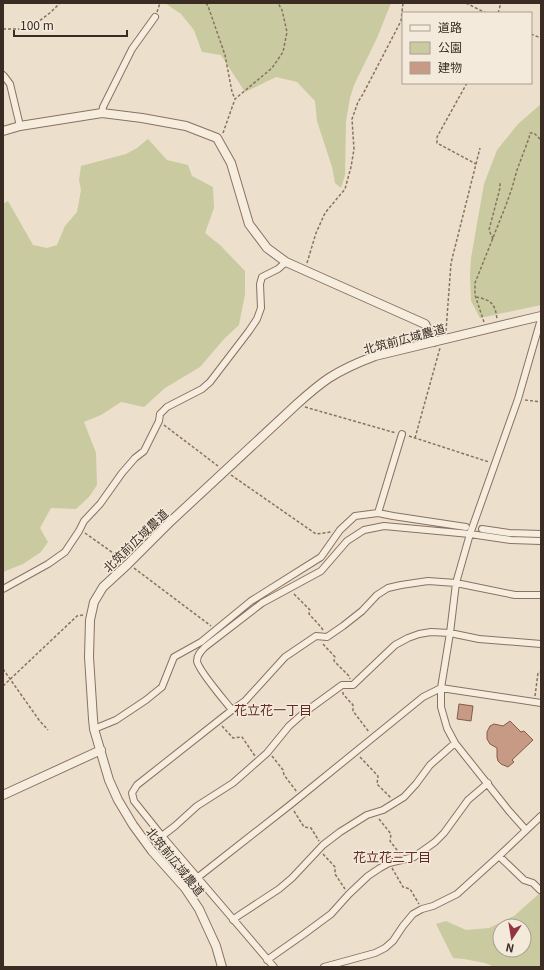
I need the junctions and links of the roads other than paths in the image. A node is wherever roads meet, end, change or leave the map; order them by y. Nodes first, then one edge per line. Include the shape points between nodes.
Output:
1 (155, 17) dead end
2 (3, 75) edge
3 (102, 113) junction
4 (20, 126) junction
5 (3, 131) edge
6 (286, 262) junction
7 (541, 318) edge
8 (440, 341) junction
9 (402, 434) dead end
10 (378, 513) junction
11 (466, 527) dead end
12 (482, 528) dead end
13 (470, 534) junction
14 (541, 534) edge
15 (333, 541) junction
16 (541, 541) edge
17 (342, 546) junction
18 (456, 583) junction
19 (3, 589) edge
20 (541, 595) edge
21 (450, 633) junction
22 (541, 644) edge
23 (441, 688) junction
24 (541, 703) edge
25 (232, 710) junction
26 (94, 729) junction
27 (455, 743) junction
28 (101, 750) junction
29 (488, 783) junction
30 (3, 795) edge
31 (541, 816) edge
32 (526, 830) junction
33 (162, 836) junction
34 (499, 856) junction
35 (197, 878) junction
36 (541, 889) edge
37 (233, 920) junction
38 (267, 960) junction
39 (222, 967) edge
40 (274, 967) edge
41 (324, 967) edge

1 - 3 street via 132,49 102,107
2 - 4 street via 10,84
3 - 4 street
3 - 6 street via 186,126 217,138 231,163 249,224 267,248
4 - 5 street
6 - 8 street via 425,324
6 - 19 street via 262,277 261,308 249,331 210,382 202,389 167,407 160,414 144,451 122,473 84,521 65,552
7 - 8 street, 北筑前広域農道
7 - 13 street via 518,399
8 - 26 street, 北筑前広域農道 via 375,356 329,378 297,404 171,521 104,587 94,602 90,620 89,657
9 - 10 street
10 - 11 street
10 - 15 street via 355,516 340,530
12 - 14 street via 509,533
13 - 16 street
13 - 17 street via 384,526 364,530
13 - 18 street
15 - 17 street
15 - 26 street via 321,557 251,600 201,642 174,657 162,687 146,700 116,720
17 - 25 street via 321,571 262,603 200,652 197,660 200,669
18 - 20 street via 515,595
18 - 21 street
18 - 25 street via 428,581 388,588 327,637 316,636 285,657 244,701
21 - 22 street via 479,639
21 - 23 street
21 - 33 street via 419,634 395,645 353,685 342,685 305,712 233,783 197,806
23 - 24 street
23 - 27 street via 445,721
23 - 35 street via 423,697
25 - 33 street via 137,785 132,793 134,801
26 - 28 street, 北筑前広域農道
27 - 29 street
27 - 37 street via 430,765 404,796 384,810 367,815 340,832 321,847 279,889
28 - 30 street
28 - 39 street, 北筑前広域農道 via 109,780 118,800 152,851 185,888 199,909 216,946
29 - 32 street
29 - 38 street via 468,800 435,842 414,857 389,863 368,876 330,914
31 - 32 street
32 - 34 street
33 - 35 street
34 - 36 street via 524,880
34 - 41 street via 457,894 413,914 385,948
35 - 37 street
37 - 38 street
38 - 40 street

